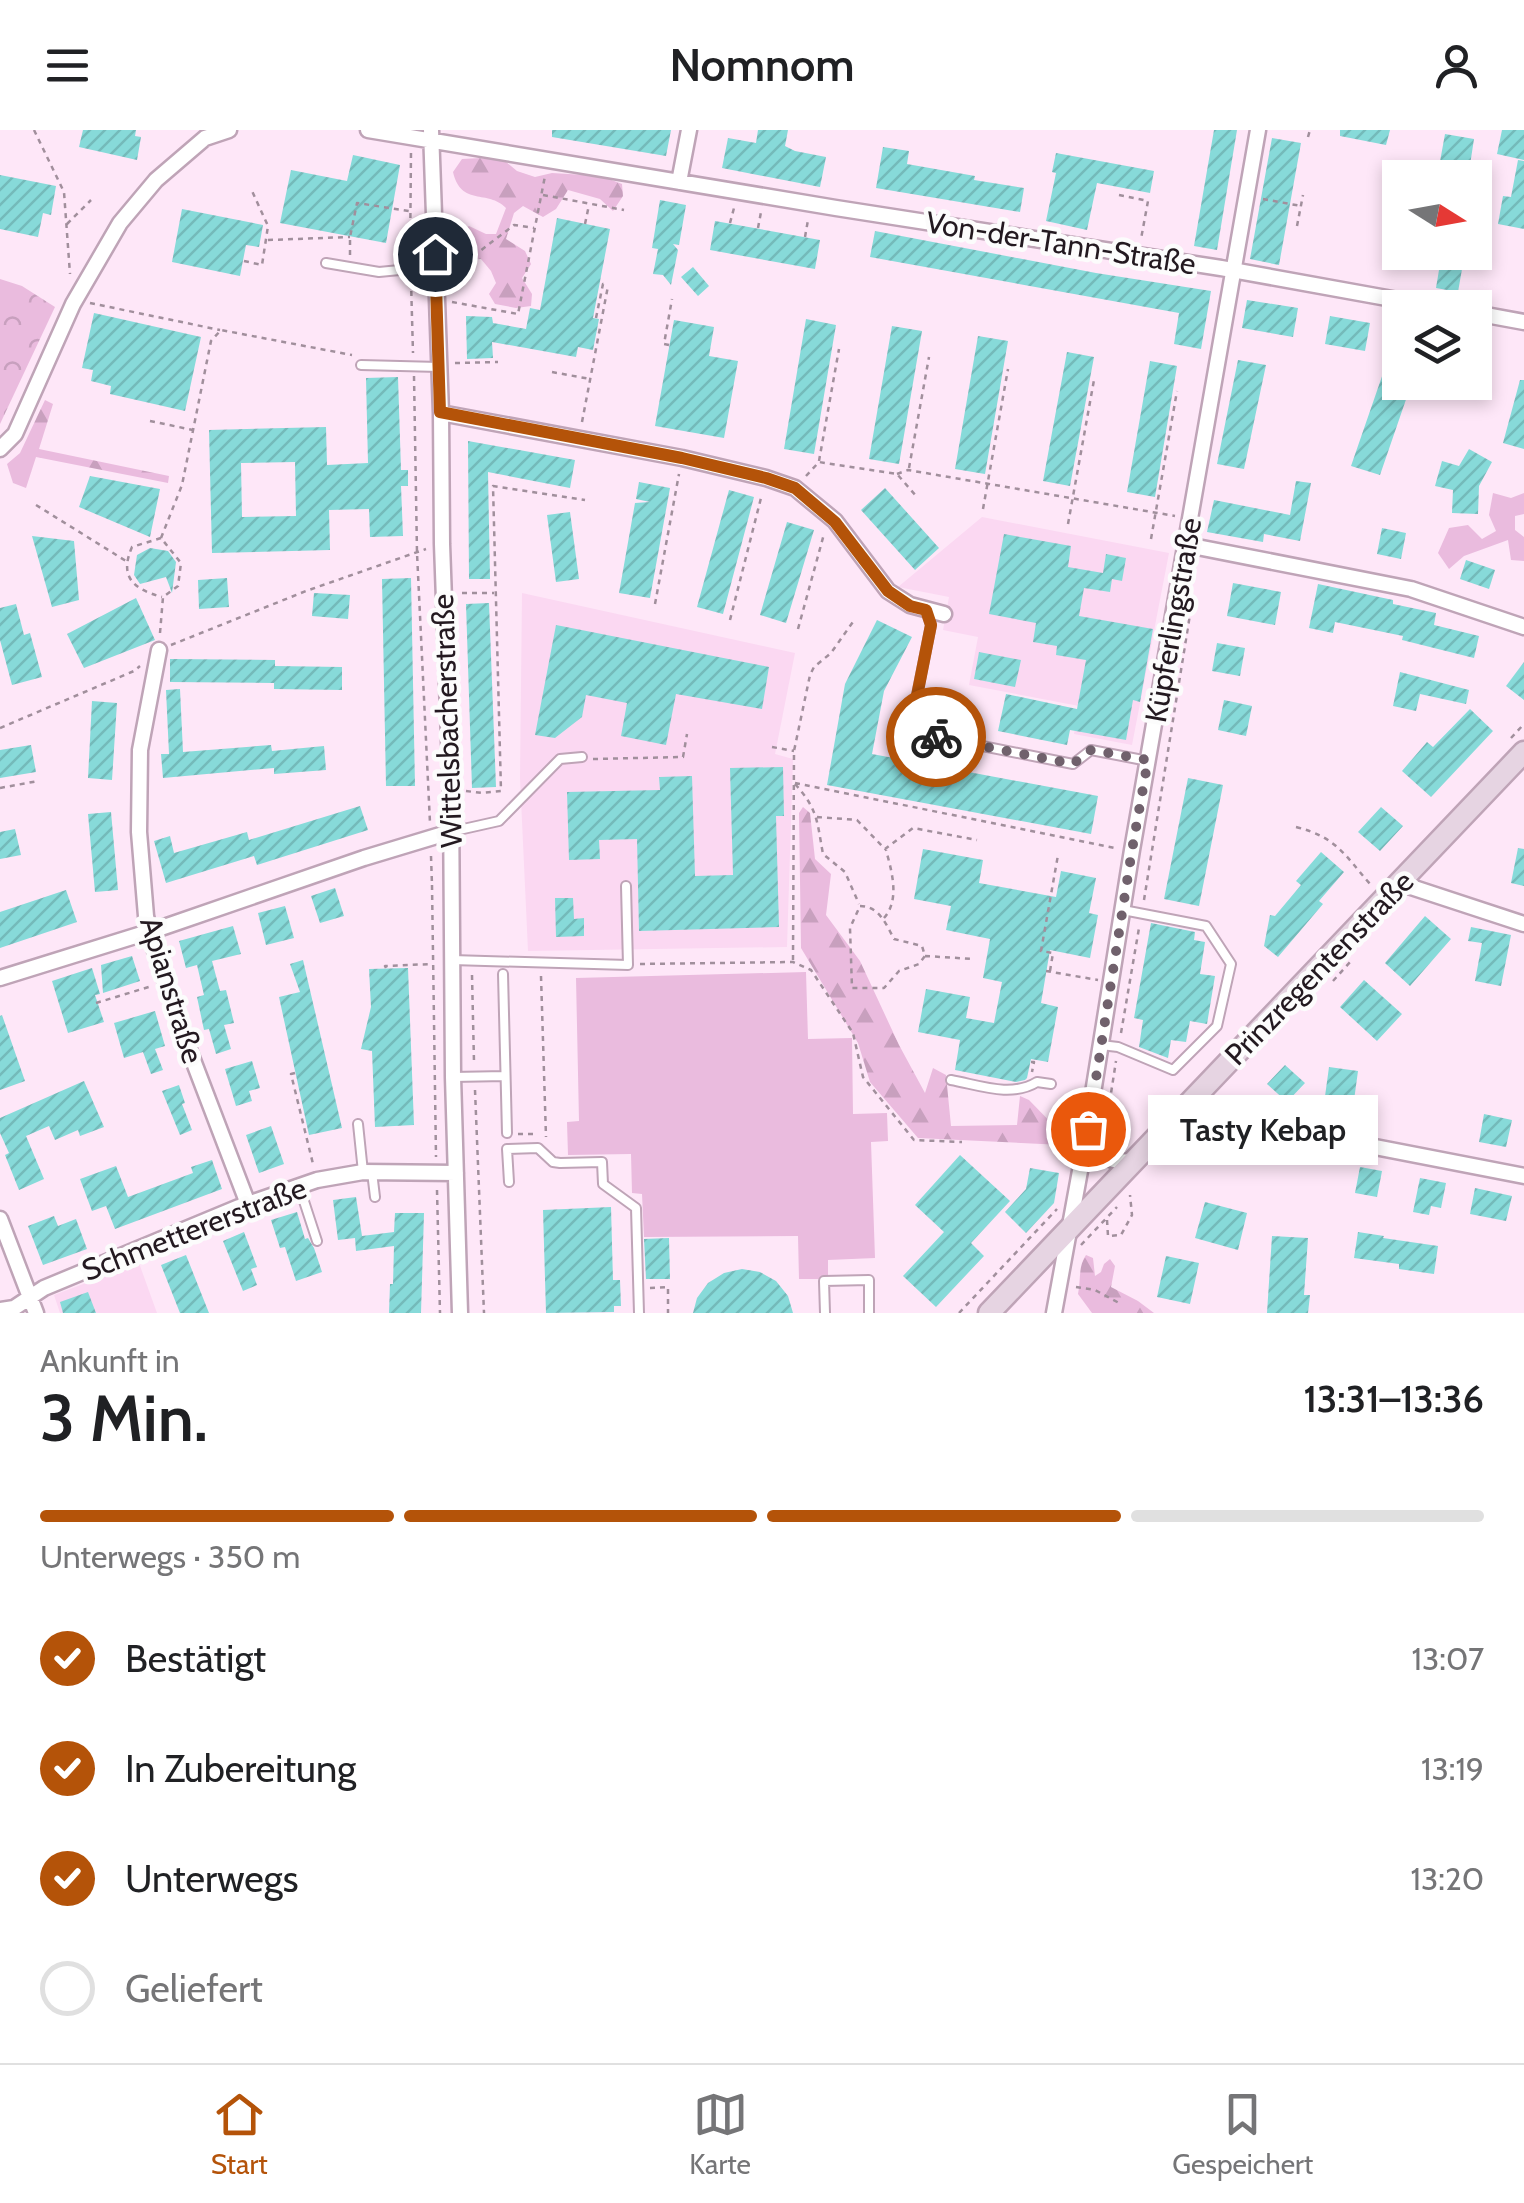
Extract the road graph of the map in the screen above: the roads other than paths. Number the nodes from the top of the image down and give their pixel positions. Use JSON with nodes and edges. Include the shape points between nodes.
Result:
{"nodes":[{"id":1,"x":230,"y":130,"type":"edge"},
{"id":2,"x":368,"y":130,"type":"edge"},
{"id":3,"x":689,"y":130,"type":"edge"},
{"id":4,"x":1258,"y":130,"type":"edge"},
{"id":5,"x":204,"y":134,"type":"edge"},
{"id":6,"x":431,"y":135,"type":"edge"},
{"id":7,"x":679,"y":182,"type":"junction"},
{"id":8,"x":326,"y":263,"type":"dead end"},
{"id":9,"x":1233,"y":270,"type":"junction"},
{"id":10,"x":436,"y":271,"type":"junction"},
{"id":11,"x":1382,"y":297,"type":"edge"},
{"id":12,"x":1492,"y":316,"type":"edge"},
{"id":13,"x":1524,"y":322,"type":"edge"},
{"id":14,"x":361,"y":360,"type":"road end"},
{"id":15,"x":439,"y":364,"type":"junction"},
{"id":16,"x":440,"y":412,"type":"junction"},
{"id":17,"x":0,"y":450,"type":"edge"},
{"id":18,"x":1187,"y":545,"type":"junction"},
{"id":19,"x":926,"y":610,"type":"junction"},
{"id":20,"x":944,"y":614,"type":"dead end"},
{"id":21,"x":1524,"y":627,"type":"edge"},
{"id":22,"x":159,"y":650,"type":"road end"},
{"id":23,"x":1524,"y":752,"type":"edge"},
{"id":24,"x":582,"y":757,"type":"road end"},
{"id":25,"x":1148,"y":760,"type":"junction"},
{"id":26,"x":450,"y":832,"type":"junction"},
{"id":27,"x":1399,"y":883,"type":"junction"},
{"id":28,"x":626,"y":886,"type":"dead end"},
{"id":29,"x":1123,"y":910,"type":"junction"},
{"id":30,"x":1524,"y":924,"type":"edge"},
{"id":31,"x":148,"y":931,"type":"junction"},
{"id":32,"x":452,"y":960,"type":"junction"},
{"id":33,"x":503,"y":974,"type":"dead end"},
{"id":34,"x":0,"y":978,"type":"edge"},
{"id":35,"x":1101,"y":1045,"type":"junction"},
{"id":36,"x":506,"y":1076,"type":"junction"},
{"id":37,"x":453,"y":1077,"type":"junction"},
{"id":38,"x":951,"y":1080,"type":"dead end"},
{"id":39,"x":1050,"y":1084,"type":"dead end"},
{"id":40,"x":1184,"y":1110,"type":"junction"},
{"id":41,"x":358,"y":1124,"type":"dead end"},
{"id":42,"x":1088,"y":1129,"type":"junction"},
{"id":43,"x":506,"y":1133,"type":"road end"},
{"id":44,"x":1135,"y":1161,"type":"junction"},
{"id":45,"x":367,"y":1172,"type":"junction"},
{"id":46,"x":456,"y":1173,"type":"junction"},
{"id":47,"x":1524,"y":1176,"type":"edge"},
{"id":48,"x":508,"y":1182,"type":"dead end"},
{"id":49,"x":299,"y":1186,"type":"junction"},
{"id":50,"x":374,"y":1197,"type":"dead end"},
{"id":51,"x":248,"y":1204,"type":"junction"},
{"id":52,"x":0,"y":1219,"type":"edge"},
{"id":53,"x":1071,"y":1228,"type":"junction"},
{"id":54,"x":317,"y":1241,"type":"dead end"},
{"id":55,"x":30,"y":1297,"type":"junction"},
{"id":56,"x":0,"y":1310,"type":"edge"},
{"id":57,"x":36,"y":1313,"type":"edge"},
{"id":58,"x":460,"y":1313,"type":"edge"},
{"id":59,"x":638,"y":1313,"type":"edge"},
{"id":60,"x":824,"y":1313,"type":"edge"},
{"id":61,"x":869,"y":1313,"type":"edge"},
{"id":62,"x":990,"y":1313,"type":"edge"},
{"id":63,"x":1054,"y":1313,"type":"edge"}],
"edges":[{"from":1,"to":5,"type":"street"},
{"from":2,"to":6,"type":"street","name":"Von-der-Tann-Straße"},
{"from":3,"to":7,"type":"street"},
{"from":4,"to":9,"type":"street","name":"Küpferlingstraße"},
{"from":5,"to":17,"type":"street","via":[[120,223],[72,304],[15,434]]},
{"from":6,"to":7,"type":"street","name":"Von-der-Tann-Straße"},
{"from":6,"to":10,"type":"street","name":"Wittelsbacherstraße"},
{"from":7,"to":9,"type":"street","name":"Von-der-Tann-Straße"},
{"from":8,"to":10,"type":"lane","via":[[380,272]]},
{"from":9,"to":11,"type":"street","name":"Von-der-Tann-Straße"},
{"from":9,"to":18,"type":"street","name":"Küpferlingstraße"},
{"from":10,"to":15,"type":"street","name":"Wittelsbacherstraße"},
{"from":12,"to":13,"type":"street"},
{"from":14,"to":15,"type":"lane"},
{"from":15,"to":16,"type":"street","name":"Wittelsbacherstraße"},
{"from":16,"to":19,"type":"street","via":[[682,458],[795,488],[835,522],[888,591]]},
{"from":16,"to":26,"type":"street","name":"Wittelsbacherstraße"},
{"from":18,"to":21,"type":"street","via":[[1411,589]]},
{"from":18,"to":25,"type":"street","name":"Küpferlingstraße"},
{"from":19,"to":20,"type":"street"},
{"from":19,"to":25,"type":"lane","via":[[931,625],[913,716],[922,734],[1073,764],[1091,750]]},
{"from":22,"to":31,"type":"street","name":"Apianstraße","via":[[140,750]]},
{"from":23,"to":27,"type":"main road","name":"Prinzregentenstraße"},
{"from":24,"to":26,"type":"lane","via":[[560,759],[499,821]]},
{"from":25,"to":29,"type":"street","name":"Küpferlingstraße"},
{"from":26,"to":31,"type":"street"},
{"from":26,"to":32,"type":"street","name":"Wittelsbacherstraße"},
{"from":27,"to":30,"type":"street"},
{"from":27,"to":40,"type":"main road","name":"Prinzregentenstraße"},
{"from":28,"to":32,"type":"lane","via":[[628,965]]},
{"from":29,"to":35,"type":"street","name":"Küpferlingstraße"},
{"from":29,"to":35,"type":"lane","via":[[1206,926],[1231,964],[1217,1026],[1173,1070]]},
{"from":31,"to":34,"type":"street"},
{"from":31,"to":51,"type":"street","name":"Apianstraße"},
{"from":32,"to":37,"type":"street","name":"Wittelsbacherstraße"},
{"from":33,"to":36,"type":"lane"},
{"from":35,"to":42,"type":"street","name":"Küpferlingstraße"},
{"from":36,"to":37,"type":"lane"},
{"from":36,"to":43,"type":"lane"},
{"from":37,"to":46,"type":"street","name":"Wittelsbacherstraße"},
{"from":38,"to":39,"type":"lane","via":[[1006,1091]]},
{"from":40,"to":44,"type":"main road","name":"Prinzregentenstraße"},
{"from":40,"to":47,"type":"street"},
{"from":41,"to":45,"type":"lane"},
{"from":42,"to":44,"type":"street","via":[[1104,1156]]},
{"from":42,"to":53,"type":"street","name":"Küpferlingstraße"},
{"from":44,"to":53,"type":"main road","name":"Prinzregentenstraße"},
{"from":45,"to":46,"type":"street","name":"Schmettererstraße"},
{"from":45,"to":49,"type":"street","name":"Schmettererstraße","via":[[336,1168]]},
{"from":45,"to":50,"type":"lane"},
{"from":46,"to":58,"type":"street","name":"Wittelsbacherstraße"},
{"from":48,"to":59,"type":"lane","via":[[507,1150],[538,1148],[553,1162],[602,1162],[603,1184],[636,1208]]},
{"from":49,"to":51,"type":"street","name":"Schmettererstraße"},
{"from":49,"to":54,"type":"lane"},
{"from":51,"to":55,"type":"street","name":"Schmettererstraße"},
{"from":52,"to":55,"type":"street"},
{"from":53,"to":62,"type":"main road","name":"Prinzregentenstraße"},
{"from":53,"to":63,"type":"street","name":"Küpferlingstraße"},
{"from":55,"to":56,"type":"street","name":"Schmettererstraße"},
{"from":55,"to":57,"type":"street"},
{"from":60,"to":61,"type":"lane","via":[[824,1281],[869,1280]]}]}
